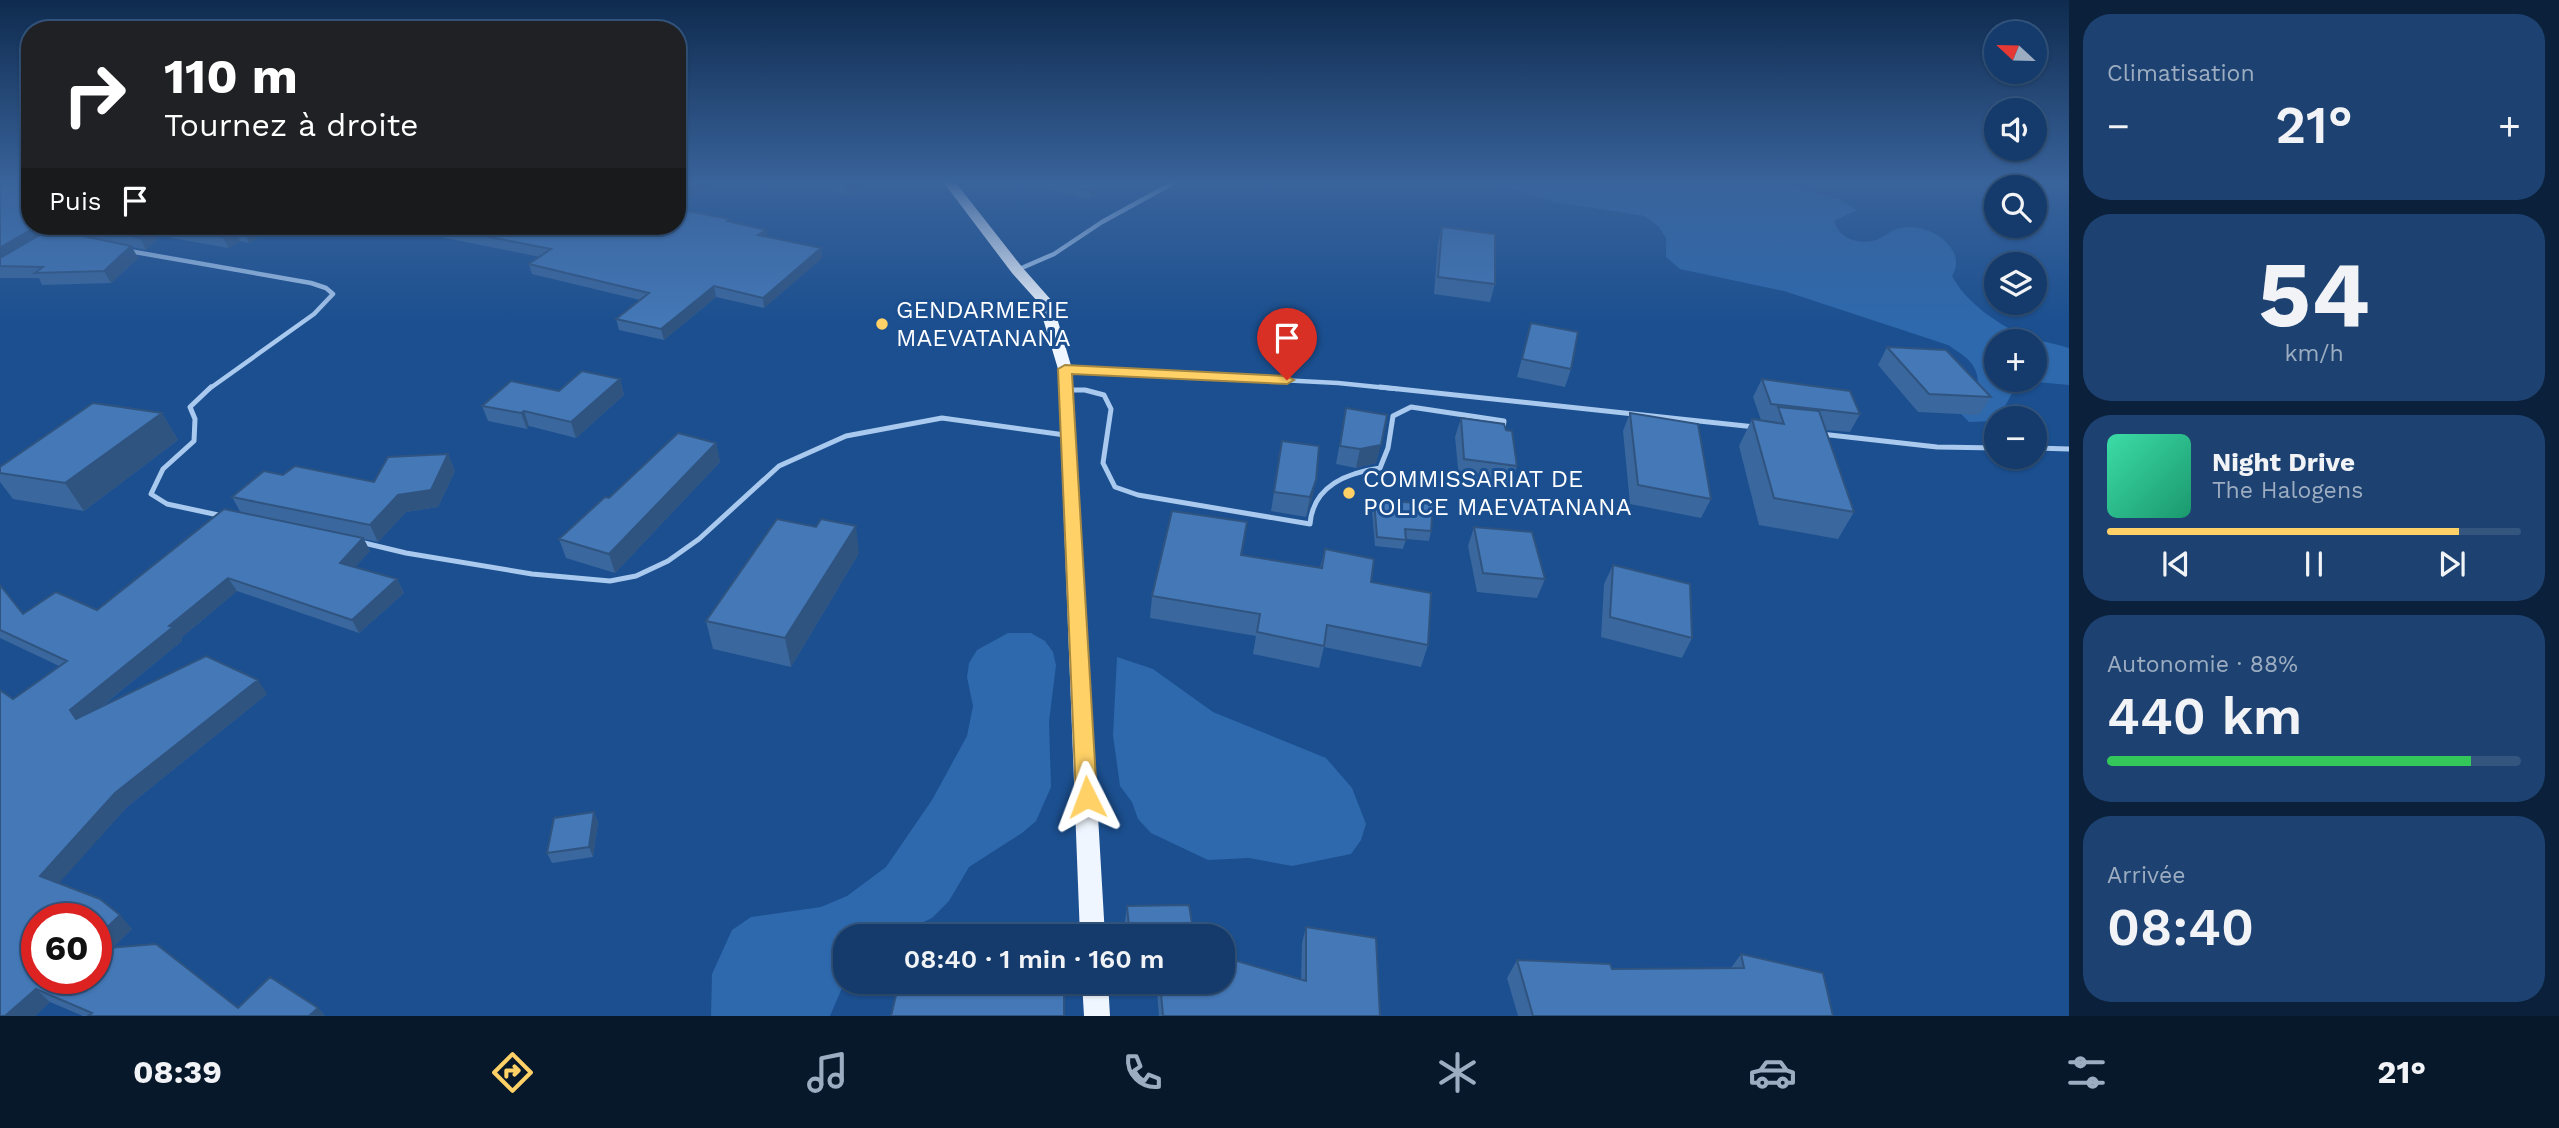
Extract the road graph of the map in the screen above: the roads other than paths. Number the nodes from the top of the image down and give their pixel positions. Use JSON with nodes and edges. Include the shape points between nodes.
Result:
{"nodes":[{"id":1,"x":987,"y":230,"type":"edge"},
{"id":2,"x":1089,"y":230,"type":"edge"},
{"id":3,"x":57,"y":236,"type":"joint"},
{"id":4,"x":69,"y":238,"type":"edge"},
{"id":5,"x":47,"y":242,"type":"edge"},
{"id":6,"x":122,"y":249,"type":"edge"},
{"id":7,"x":1017,"y":270,"type":"junction"},
{"id":8,"x":1065,"y":369,"type":"junction"},
{"id":9,"x":1065,"y":390,"type":"junction"},
{"id":10,"x":1768,"y":428,"type":"edge"},
{"id":11,"x":1503,"y":433,"type":"edge"},
{"id":12,"x":1820,"y":434,"type":"edge"},
{"id":13,"x":1069,"y":436,"type":"junction"},
{"id":14,"x":1984,"y":448,"type":"edge"},
{"id":15,"x":2047,"y":448,"type":"edge"},
{"id":16,"x":2069,"y":449,"type":"edge"},
{"id":17,"x":231,"y":517,"type":"edge"},
{"id":18,"x":358,"y":541,"type":"edge"},
{"id":19,"x":1092,"y":924,"type":"edge"},
{"id":20,"x":1096,"y":994,"type":"edge"},
{"id":21,"x":1097,"y":1016,"type":"edge"}],
"edges":[{"from":1,"to":7,"type":"main road"},
{"from":2,"to":7,"type":"lane","via":[[1054,254]]},
{"from":3,"to":4,"type":"lane"},
{"from":3,"to":5,"type":"street"},
{"from":6,"to":17,"type":"lane","via":[[311,283],[333,293],[314,314],[217,382],[190,407],[195,419],[194,441],[163,469],[151,494],[167,504]]},
{"from":7,"to":8,"type":"main road","via":[[1045,301]]},
{"from":8,"to":9,"type":"main road"},
{"from":8,"to":10,"type":"lane","via":[[1338,383]]},
{"from":9,"to":11,"type":"lane","via":[[1104,395],[1111,409],[1103,463],[1115,487],[1138,495],[1310,524],[1309,511],[1321,492],[1354,471],[1380,468],[1393,416],[1410,407],[1504,421]]},
{"from":9,"to":13,"type":"main road"},
{"from":12,"to":14,"type":"lane"},
{"from":13,"to":18,"type":"lane","via":[[942,418],[846,436],[779,466],[668,561],[636,576],[610,581],[532,574]]},
{"from":13,"to":19,"type":"main road"},
{"from":15,"to":16,"type":"lane"},
{"from":20,"to":21,"type":"main road"}]}
